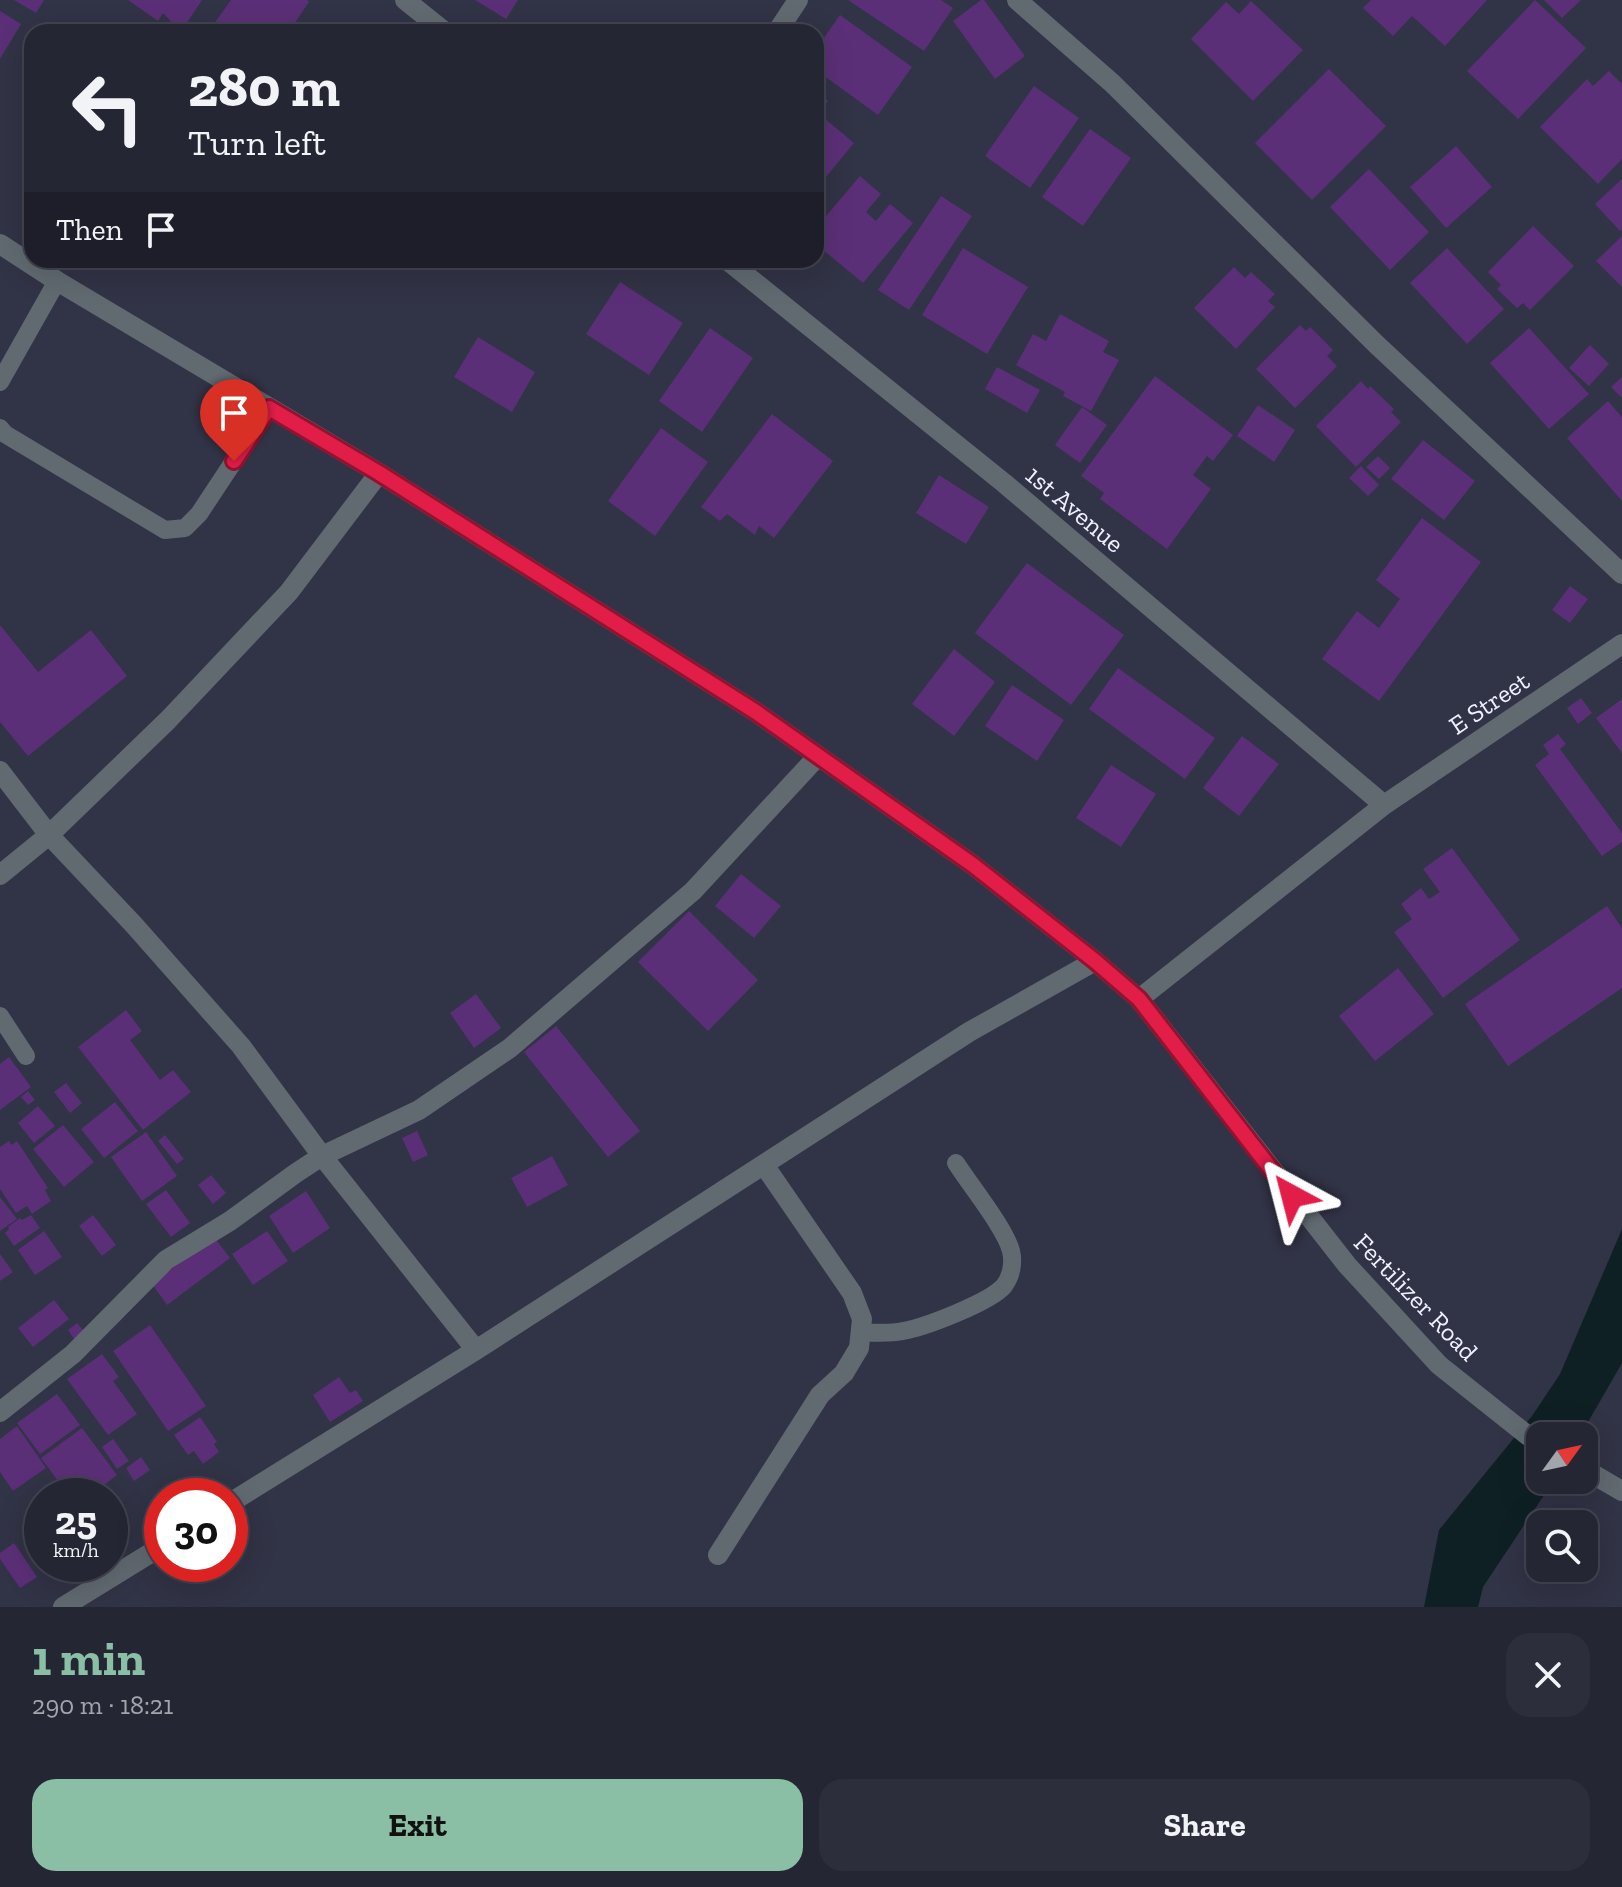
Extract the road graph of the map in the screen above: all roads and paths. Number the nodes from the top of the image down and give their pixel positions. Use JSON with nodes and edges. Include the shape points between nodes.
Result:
{"nodes":[{"id":1,"x":405,"y":0,"type":"edge"},
{"id":2,"x":798,"y":0,"type":"edge"},
{"id":3,"x":1017,"y":0,"type":"edge"},
{"id":4,"x":435,"y":24,"type":"edge"},
{"id":5,"x":782,"y":24,"type":"edge"},
{"id":6,"x":0,"y":244,"type":"edge"},
{"id":7,"x":24,"y":260,"type":"edge"},
{"id":8,"x":37,"y":268,"type":"edge"},
{"id":9,"x":737,"y":268,"type":"edge"},
{"id":10,"x":57,"y":281,"type":"junction"},
{"id":11,"x":0,"y":382,"type":"edge"},
{"id":12,"x":269,"y":408,"type":"junction"},
{"id":13,"x":0,"y":428,"type":"edge"},
{"id":14,"x":379,"y":473,"type":"junction"},
{"id":15,"x":1622,"y":574,"type":"edge"},
{"id":16,"x":1622,"y":644,"type":"edge"},
{"id":17,"x":818,"y":756,"type":"junction"},
{"id":18,"x":0,"y":771,"type":"edge"},
{"id":19,"x":1384,"y":805,"type":"junction"},
{"id":20,"x":49,"y":835,"type":"junction"},
{"id":21,"x":0,"y":875,"type":"edge"},
{"id":22,"x":1095,"y":961,"type":"junction"},
{"id":23,"x":1139,"y":999,"type":"junction"},
{"id":24,"x":0,"y":1016,"type":"edge"},
{"id":25,"x":26,"y":1056,"type":"dead end"},
{"id":26,"x":322,"y":1156,"type":"junction"},
{"id":27,"x":956,"y":1163,"type":"dead end"},
{"id":28,"x":764,"y":1165,"type":"junction"},
{"id":29,"x":860,"y":1333,"type":"junction"},
{"id":30,"x":476,"y":1350,"type":"junction"},
{"id":31,"x":0,"y":1412,"type":"edge"},
{"id":32,"x":1526,"y":1433,"type":"edge"},
{"id":33,"x":1598,"y":1477,"type":"edge"},
{"id":34,"x":1622,"y":1491,"type":"edge"},
{"id":35,"x":248,"y":1492,"type":"edge"},
{"id":36,"x":718,"y":1555,"type":"dead end"},
{"id":37,"x":144,"y":1558,"type":"edge"},
{"id":38,"x":73,"y":1605,"type":"edge"}],
"edges":[{"from":1,"to":4,"type":"street"},
{"from":2,"to":5,"type":"street"},
{"from":3,"to":15,"type":"street","via":[[1112,83],[1377,345]]},
{"from":6,"to":7,"type":"street","name":"Fertilizer Road"},
{"from":8,"to":10,"type":"street","name":"Fertilizer Road"},
{"from":9,"to":19,"type":"street","name":"1st Avenue","via":[[1004,483]]},
{"from":10,"to":11,"type":"lane"},
{"from":10,"to":12,"type":"street","name":"Fertilizer Road"},
{"from":12,"to":13,"type":"lane","via":[[199,514],[185,528],[165,530]]},
{"from":12,"to":14,"type":"street","name":"Fertilizer Road"},
{"from":14,"to":17,"type":"street","name":"Fertilizer Road"},
{"from":14,"to":20,"type":"street","via":[[289,592]]},
{"from":16,"to":19,"type":"street","name":"E Street"},
{"from":17,"to":22,"type":"street","name":"Fertilizer Road","via":[[973,865]]},
{"from":17,"to":26,"type":"street","via":[[693,891],[510,1048],[419,1110]]},
{"from":18,"to":20,"type":"street"},
{"from":19,"to":23,"type":"street","name":"E Street"},
{"from":20,"to":21,"type":"street"},
{"from":20,"to":26,"type":"street","via":[[241,1046]]},
{"from":22,"to":23,"type":"street","name":"Fertilizer Road"},
{"from":22,"to":28,"type":"street","via":[[969,1032]]},
{"from":23,"to":32,"type":"street","name":"Fertilizer Road","via":[[1347,1265],[1439,1365]]},
{"from":24,"to":25,"type":"lane"},
{"from":26,"to":30,"type":"street"},
{"from":26,"to":31,"type":"street","via":[[166,1260],[73,1354]]},
{"from":27,"to":29,"type":"lane","via":[[1011,1252],[1011,1274],[1003,1288],[984,1301],[928,1324],[902,1332]]},
{"from":28,"to":29,"type":"street","via":[[852,1293],[862,1319]]},
{"from":28,"to":30,"type":"street"},
{"from":29,"to":36,"type":"street","via":[[859,1348],[844,1373],[820,1395]]},
{"from":30,"to":35,"type":"street"},
{"from":33,"to":34,"type":"street"},
{"from":37,"to":38,"type":"street"}]}
